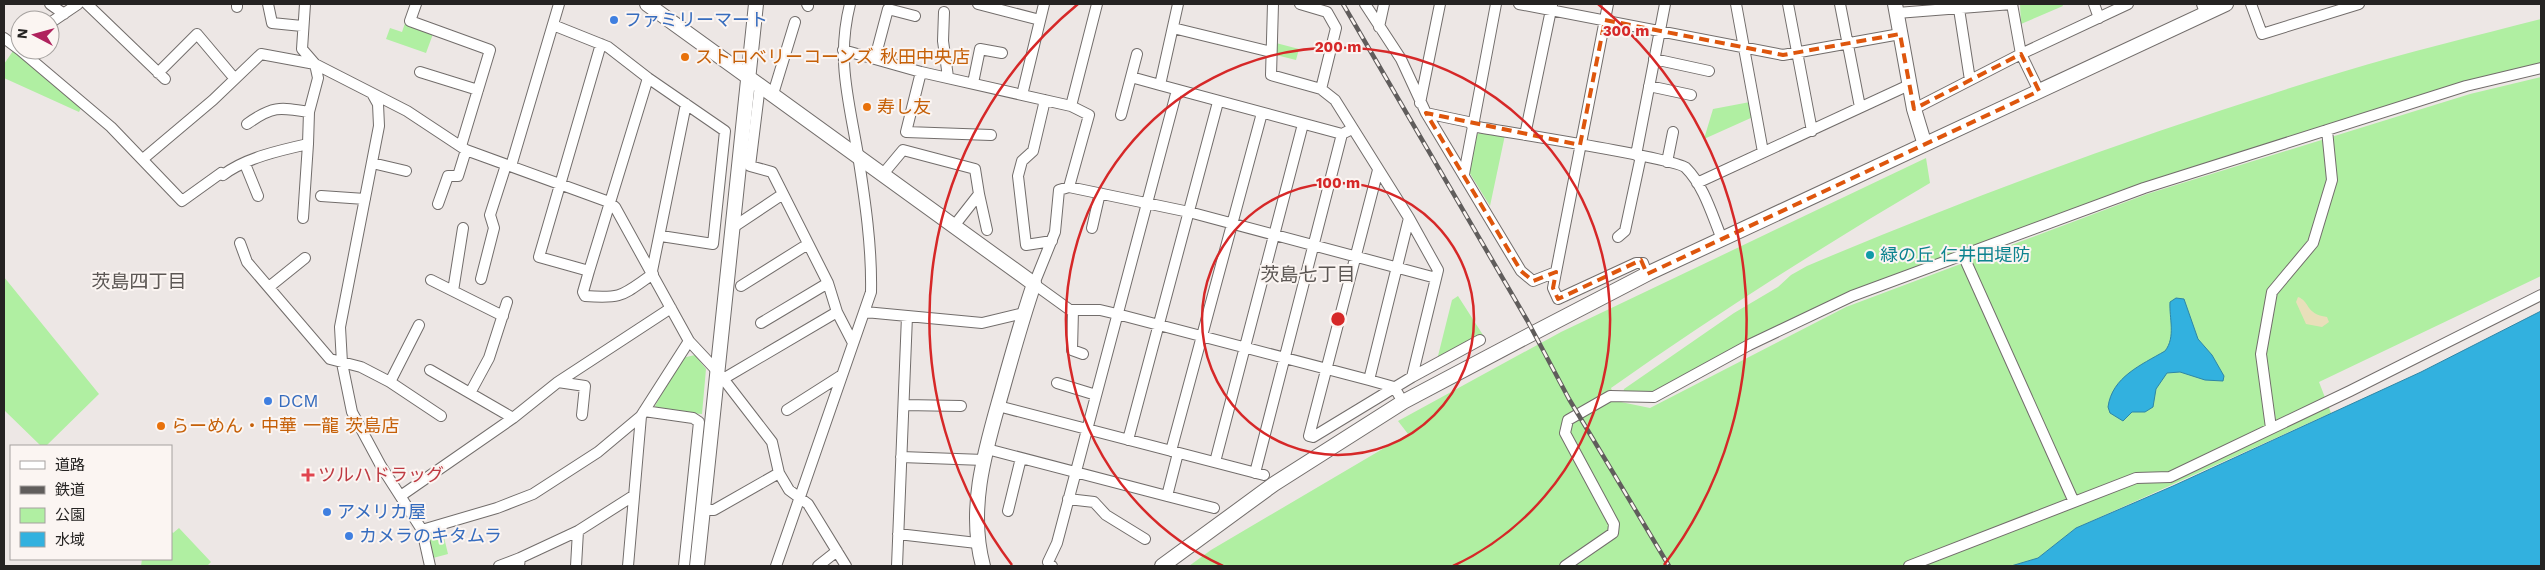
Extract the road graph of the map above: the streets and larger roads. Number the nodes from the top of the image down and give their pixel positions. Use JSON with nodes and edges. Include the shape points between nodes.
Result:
{"nodes":[{"id":1,"x":50,"y":4,"type":"edge"},
{"id":2,"x":78,"y":4,"type":"edge"},
{"id":3,"x":87,"y":4,"type":"edge"},
{"id":4,"x":268,"y":4,"type":"edge"},
{"id":5,"x":305,"y":4,"type":"edge"},
{"id":6,"x":416,"y":4,"type":"edge"},
{"id":7,"x":559,"y":4,"type":"edge"},
{"id":8,"x":647,"y":4,"type":"edge"},
{"id":9,"x":756,"y":4,"type":"edge"},
{"id":10,"x":850,"y":4,"type":"edge"},
{"id":11,"x":978,"y":4,"type":"edge"},
{"id":12,"x":1044,"y":4,"type":"edge"},
{"id":13,"x":1097,"y":4,"type":"edge"},
{"id":14,"x":1178,"y":4,"type":"edge"},
{"id":15,"x":1273,"y":4,"type":"edge"},
{"id":16,"x":1300,"y":4,"type":"edge"},
{"id":17,"x":1365,"y":4,"type":"edge"},
{"id":18,"x":1384,"y":4,"type":"edge"},
{"id":19,"x":1440,"y":4,"type":"edge"},
{"id":20,"x":1496,"y":4,"type":"edge"},
{"id":21,"x":1519,"y":4,"type":"edge"},
{"id":22,"x":1608,"y":4,"type":"edge"},
{"id":23,"x":1665,"y":4,"type":"edge"},
{"id":24,"x":1736,"y":4,"type":"edge"},
{"id":25,"x":1788,"y":4,"type":"edge"},
{"id":26,"x":1840,"y":4,"type":"edge"},
{"id":27,"x":2012,"y":4,"type":"edge"},
{"id":28,"x":2094,"y":4,"type":"edge"},
{"id":29,"x":2128,"y":4,"type":"edge"},
{"id":30,"x":2226,"y":4,"type":"edge"},
{"id":31,"x":2252,"y":4,"type":"edge"},
{"id":32,"x":2359,"y":4,"type":"edge"},
{"id":33,"x":990,"y":5,"type":"edge"},
{"id":34,"x":1552,"y":7,"type":"edge"},
{"id":35,"x":1896,"y":8,"type":"edge"},
{"id":36,"x":1959,"y":9,"type":"junction"},
{"id":37,"x":2204,"y":9,"type":"edge"},
{"id":38,"x":944,"y":12,"type":"dead end"},
{"id":39,"x":64,"y":14,"type":"junction"},
{"id":40,"x":915,"y":16,"type":"dead end"},
{"id":41,"x":60,"y":17,"type":"edge"},
{"id":42,"x":2098,"y":18,"type":"junction"},
{"id":43,"x":1040,"y":20,"type":"junction"},
{"id":44,"x":1605,"y":20,"type":"junction"},
{"id":45,"x":795,"y":22,"type":"dead end"},
{"id":46,"x":553,"y":25,"type":"junction"},
{"id":47,"x":302,"y":26,"type":"junction"},
{"id":48,"x":1379,"y":27,"type":"junction"},
{"id":49,"x":1174,"y":28,"type":"junction"},
{"id":50,"x":1659,"y":31,"type":"junction"},
{"id":51,"x":1900,"y":34,"type":"junction"},
{"id":52,"x":601,"y":44,"type":"junction"},
{"id":53,"x":1848,"y":44,"type":"junction"},
{"id":54,"x":1743,"y":45,"type":"junction"},
{"id":55,"x":843,"y":50,"type":"junction"},
{"id":56,"x":1270,"y":52,"type":"junction"},
{"id":57,"x":1002,"y":53,"type":"dead end"},
{"id":58,"x":1797,"y":53,"type":"junction"},
{"id":59,"x":1137,"y":54,"type":"dead end"},
{"id":60,"x":2021,"y":54,"type":"junction"},
{"id":61,"x":875,"y":58,"type":"junction"},
{"id":62,"x":1654,"y":59,"type":"junction"},
{"id":63,"x":33,"y":60,"type":"edge"},
{"id":64,"x":315,"y":64,"type":"junction"},
{"id":65,"x":2541,"y":68,"type":"edge"},
{"id":66,"x":1709,"y":70,"type":"dead end"},
{"id":67,"x":420,"y":72,"type":"dead end"},
{"id":68,"x":921,"y":72,"type":"junction"},
{"id":69,"x":748,"y":76,"type":"junction"},
{"id":70,"x":948,"y":77,"type":"junction"},
{"id":71,"x":1131,"y":77,"type":"junction"},
{"id":72,"x":648,"y":78,"type":"junction"},
{"id":73,"x":235,"y":79,"type":"junction"},
{"id":74,"x":1970,"y":80,"type":"junction"},
{"id":75,"x":973,"y":83,"type":"junction"},
{"id":76,"x":1160,"y":85,"type":"junction"},
{"id":77,"x":1909,"y":85,"type":"junction"},
{"id":78,"x":760,"y":86,"type":"junction"},
{"id":79,"x":1649,"y":86,"type":"junction"},
{"id":80,"x":478,"y":90,"type":"junction"},
{"id":81,"x":1177,"y":90,"type":"junction"},
{"id":82,"x":1320,"y":90,"type":"junction"},
{"id":83,"x":2039,"y":92,"type":"junction"},
{"id":84,"x":773,"y":94,"type":"junction"},
{"id":85,"x":374,"y":95,"type":"junction"},
{"id":86,"x":1022,"y":95,"type":"junction"},
{"id":87,"x":1691,"y":95,"type":"dead end"},
{"id":88,"x":1045,"y":100,"type":"junction"},
{"id":89,"x":1218,"y":102,"type":"junction"},
{"id":90,"x":1420,"y":103,"type":"junction"},
{"id":91,"x":686,"y":104,"type":"junction"},
{"id":92,"x":1071,"y":106,"type":"junction"},
{"id":93,"x":1860,"y":107,"type":"junction"},
{"id":94,"x":1914,"y":109,"type":"junction"},
{"id":95,"x":309,"y":112,"type":"junction"},
{"id":96,"x":1262,"y":113,"type":"junction"},
{"id":97,"x":1426,"y":113,"type":"junction"},
{"id":98,"x":1121,"y":115,"type":"dead end"},
{"id":99,"x":246,"y":124,"type":"dead end"},
{"id":100,"x":1303,"y":124,"type":"junction"},
{"id":101,"x":1473,"y":124,"type":"junction"},
{"id":102,"x":1352,"y":129,"type":"junction"},
{"id":103,"x":2327,"y":130,"type":"junction"},
{"id":104,"x":1812,"y":131,"type":"junction"},
{"id":105,"x":1673,"y":132,"type":"dead end"},
{"id":106,"x":1342,"y":134,"type":"junction"},
{"id":107,"x":991,"y":135,"type":"dead end"},
{"id":108,"x":1526,"y":135,"type":"junction"},
{"id":109,"x":1924,"y":142,"type":"junction"},
{"id":110,"x":308,"y":144,"type":"junction"},
{"id":111,"x":1580,"y":145,"type":"junction"},
{"id":112,"x":464,"y":148,"type":"junction"},
{"id":113,"x":1763,"y":152,"type":"junction"},
{"id":114,"x":1638,"y":155,"type":"junction"},
{"id":115,"x":858,"y":157,"type":"junction"},
{"id":116,"x":143,"y":158,"type":"junction"},
{"id":117,"x":372,"y":162,"type":"junction"},
{"id":118,"x":1668,"y":162,"type":"junction"},
{"id":119,"x":245,"y":164,"type":"junction"},
{"id":120,"x":508,"y":166,"type":"junction"},
{"id":121,"x":1378,"y":170,"type":"junction"},
{"id":122,"x":406,"y":171,"type":"dead end"},
{"id":123,"x":883,"y":174,"type":"junction"},
{"id":124,"x":1464,"y":174,"type":"junction"},
{"id":125,"x":1697,"y":182,"type":"junction"},
{"id":126,"x":559,"y":184,"type":"junction"},
{"id":127,"x":1069,"y":187,"type":"junction"},
{"id":128,"x":1100,"y":192,"type":"junction"},
{"id":129,"x":783,"y":194,"type":"junction"},
{"id":130,"x":979,"y":194,"type":"junction"},
{"id":131,"x":258,"y":196,"type":"dead end"},
{"id":132,"x":321,"y":196,"type":"dead end"},
{"id":133,"x":365,"y":199,"type":"junction"},
{"id":134,"x":609,"y":202,"type":"junction"},
{"id":135,"x":1147,"y":202,"type":"junction"},
{"id":136,"x":438,"y":204,"type":"dead end"},
{"id":137,"x":1189,"y":212,"type":"junction"},
{"id":138,"x":303,"y":218,"type":"dead end"},
{"id":139,"x":1409,"y":218,"type":"junction"},
{"id":140,"x":1232,"y":224,"type":"junction"},
{"id":141,"x":954,"y":226,"type":"junction"},
{"id":142,"x":463,"y":228,"type":"dead end"},
{"id":143,"x":732,"y":228,"type":"junction"},
{"id":144,"x":1092,"y":228,"type":"dead end"},
{"id":145,"x":987,"y":230,"type":"dead end"},
{"id":146,"x":1274,"y":235,"type":"junction"},
{"id":147,"x":661,"y":236,"type":"junction"},
{"id":148,"x":1618,"y":237,"type":"dead end"},
{"id":149,"x":1722,"y":239,"type":"junction"},
{"id":150,"x":1052,"y":241,"type":"junction"},
{"id":151,"x":240,"y":243,"type":"dead end"},
{"id":152,"x":808,"y":244,"type":"junction"},
{"id":153,"x":1314,"y":246,"type":"junction"},
{"id":154,"x":1963,"y":255,"type":"junction"},
{"id":155,"x":1355,"y":257,"type":"junction"},
{"id":156,"x":305,"y":258,"type":"dead end"},
{"id":157,"x":1395,"y":268,"type":"junction"},
{"id":158,"x":589,"y":271,"type":"junction"},
{"id":159,"x":653,"y":272,"type":"junction"},
{"id":160,"x":1556,"y":272,"type":"junction"},
{"id":161,"x":1647,"y":274,"type":"junction"},
{"id":162,"x":1436,"y":278,"type":"junction"},
{"id":163,"x":481,"y":279,"type":"dead end"},
{"id":164,"x":431,"y":280,"type":"dead end"},
{"id":165,"x":828,"y":283,"type":"junction"},
{"id":166,"x":1034,"y":284,"type":"junction"},
{"id":167,"x":741,"y":286,"type":"dead end"},
{"id":168,"x":269,"y":287,"type":"junction"},
{"id":169,"x":453,"y":290,"type":"junction"},
{"id":170,"x":2541,"y":295,"type":"edge"},
{"id":171,"x":507,"y":302,"type":"dead end"},
{"id":172,"x":671,"y":308,"type":"junction"},
{"id":173,"x":1073,"y":310,"type":"junction"},
{"id":174,"x":838,"y":312,"type":"junction"},
{"id":175,"x":865,"y":312,"type":"junction"},
{"id":176,"x":1024,"y":313,"type":"junction"},
{"id":177,"x":1117,"y":314,"type":"junction"},
{"id":178,"x":503,"y":316,"type":"junction"},
{"id":179,"x":906,"y":316,"type":"junction"},
{"id":180,"x":420,"y":324,"type":"dead end"},
{"id":181,"x":761,"y":324,"type":"dead end"},
{"id":182,"x":1158,"y":325,"type":"junction"},
{"id":183,"x":1201,"y":336,"type":"junction"},
{"id":184,"x":1480,"y":340,"type":"dead end"},
{"id":185,"x":689,"y":341,"type":"junction"},
{"id":186,"x":853,"y":343,"type":"junction"},
{"id":187,"x":1245,"y":348,"type":"junction"},
{"id":188,"x":1083,"y":354,"type":"dead end"},
{"id":189,"x":1285,"y":358,"type":"junction"},
{"id":190,"x":342,"y":363,"type":"junction"},
{"id":191,"x":1326,"y":369,"type":"junction"},
{"id":192,"x":430,"y":370,"type":"dead end"},
{"id":193,"x":721,"y":375,"type":"junction"},
{"id":194,"x":842,"y":375,"type":"junction"},
{"id":195,"x":1412,"y":377,"type":"junction"},
{"id":196,"x":1369,"y":380,"type":"junction"},
{"id":197,"x":390,"y":382,"type":"junction"},
{"id":198,"x":558,"y":382,"type":"junction"},
{"id":199,"x":1057,"y":383,"type":"dead end"},
{"id":200,"x":1394,"y":387,"type":"junction"},
{"id":201,"x":470,"y":393,"type":"junction"},
{"id":202,"x":1096,"y":395,"type":"junction"},
{"id":203,"x":1403,"y":402,"type":"junction"},
{"id":204,"x":904,"y":404,"type":"junction"},
{"id":205,"x":961,"y":406,"type":"dead end"},
{"id":206,"x":998,"y":406,"type":"junction"},
{"id":207,"x":787,"y":410,"type":"dead end"},
{"id":208,"x":642,"y":413,"type":"junction"},
{"id":209,"x":582,"y":415,"type":"dead end"},
{"id":210,"x":441,"y":416,"type":"dead end"},
{"id":211,"x":513,"y":418,"type":"junction"},
{"id":212,"x":2271,"y":428,"type":"junction"},
{"id":213,"x":1087,"y":430,"type":"junction"},
{"id":214,"x":1128,"y":440,"type":"junction"},
{"id":215,"x":1174,"y":452,"type":"junction"},
{"id":216,"x":986,"y":454,"type":"junction"},
{"id":217,"x":901,"y":456,"type":"junction"},
{"id":218,"x":1021,"y":458,"type":"junction"},
{"id":219,"x":1215,"y":462,"type":"junction"},
{"id":220,"x":1076,"y":472,"type":"junction"},
{"id":221,"x":779,"y":473,"type":"junction"},
{"id":222,"x":402,"y":495,"type":"junction"},
{"id":223,"x":633,"y":496,"type":"junction"},
{"id":224,"x":1167,"y":496,"type":"junction"},
{"id":225,"x":800,"y":499,"type":"junction"},
{"id":226,"x":1068,"y":499,"type":"junction"},
{"id":227,"x":2074,"y":502,"type":"junction"},
{"id":228,"x":1214,"y":508,"type":"dead end"},
{"id":229,"x":703,"y":510,"type":"junction"},
{"id":230,"x":1008,"y":512,"type":"dead end"},
{"id":231,"x":422,"y":530,"type":"junction"},
{"id":232,"x":578,"y":531,"type":"junction"},
{"id":233,"x":898,"y":534,"type":"junction"},
{"id":234,"x":1145,"y":538,"type":"dead end"},
{"id":235,"x":977,"y":542,"type":"junction"},
{"id":236,"x":837,"y":550,"type":"junction"},
{"id":237,"x":520,"y":562,"type":"edge"},
{"id":238,"x":430,"y":566,"type":"edge"},
{"id":239,"x":499,"y":566,"type":"edge"},
{"id":240,"x":576,"y":566,"type":"edge"},
{"id":241,"x":628,"y":566,"type":"edge"},
{"id":242,"x":684,"y":566,"type":"edge"},
{"id":243,"x":697,"y":566,"type":"edge"},
{"id":244,"x":776,"y":566,"type":"edge"},
{"id":245,"x":818,"y":566,"type":"edge"},
{"id":246,"x":846,"y":566,"type":"edge"},
{"id":247,"x":897,"y":566,"type":"edge"},
{"id":248,"x":983,"y":566,"type":"edge"},
{"id":249,"x":1052,"y":566,"type":"edge"},
{"id":250,"x":1162,"y":566,"type":"edge"},
{"id":251,"x":1565,"y":566,"type":"edge"},
{"id":252,"x":1909,"y":566,"type":"edge"}],
"edges":[{"from":1,"to":39,"type":"street"},
{"from":2,"to":39,"type":"street"},
{"from":3,"to":73,"type":"street","via":[[162,76],[197,34]]},
{"from":4,"to":47,"type":"street","via":[[272,23]]},
{"from":5,"to":47,"type":"street"},
{"from":6,"to":80,"type":"street","via":[[410,21],[490,50]]},
{"from":7,"to":46,"type":"street"},
{"from":8,"to":69,"type":"street"},
{"from":9,"to":69,"type":"street"},
{"from":10,"to":55,"type":"street","via":[[843,31]]},
{"from":11,"to":33,"type":"street"},
{"from":12,"to":43,"type":"street"},
{"from":13,"to":92,"type":"street"},
{"from":14,"to":49,"type":"street"},
{"from":15,"to":56,"type":"street"},
{"from":16,"to":82,"type":"street","via":[[1327,12],[1336,28]]},
{"from":17,"to":48,"type":"street"},
{"from":18,"to":48,"type":"street"},
{"from":19,"to":90,"type":"street"},
{"from":20,"to":101,"type":"street"},
{"from":21,"to":34,"type":"street"},
{"from":22,"to":44,"type":"street"},
{"from":23,"to":50,"type":"street"},
{"from":24,"to":54,"type":"street"},
{"from":25,"to":58,"type":"street"},
{"from":26,"to":53,"type":"street"},
{"from":27,"to":36,"type":"street"},
{"from":27,"to":60,"type":"street"},
{"from":28,"to":42,"type":"street"},
{"from":29,"to":42,"type":"street"},
{"from":30,"to":37,"type":"street"},
{"from":31,"to":32,"type":"street","via":[[2262,34]]},
{"from":33,"to":43,"type":"street"},
{"from":34,"to":44,"type":"street"},
{"from":34,"to":108,"type":"street"},
{"from":35,"to":36,"type":"street"},
{"from":35,"to":51,"type":"street"},
{"from":36,"to":74,"type":"street"},
{"from":37,"to":83,"type":"street"},
{"from":38,"to":70,"type":"street","via":[[943,42]]},
{"from":39,"to":41,"type":"street"},
{"from":40,"to":61,"type":"street","via":[[888,9]]},
{"from":42,"to":60,"type":"street"},
{"from":43,"to":86,"type":"street"},
{"from":44,"to":50,"type":"street"},
{"from":44,"to":111,"type":"street"},
{"from":45,"to":84,"type":"street"},
{"from":46,"to":52,"type":"street"},
{"from":46,"to":120,"type":"street"},
{"from":47,"to":64,"type":"street","via":[[302,49]]},
{"from":48,"to":90,"type":"street","via":[[1401,59]]},
{"from":49,"to":56,"type":"street"},
{"from":49,"to":76,"type":"street"},
{"from":50,"to":54,"type":"street"},
{"from":50,"to":62,"type":"street"},
{"from":51,"to":53,"type":"street"},
{"from":51,"to":77,"type":"street"},
{"from":52,"to":72,"type":"street"},
{"from":52,"to":126,"type":"street"},
{"from":53,"to":58,"type":"street"},
{"from":53,"to":93,"type":"street"},
{"from":54,"to":58,"type":"street","via":[[1783,55]]},
{"from":54,"to":113,"type":"street"},
{"from":55,"to":61,"type":"street"},
{"from":55,"to":115,"type":"street","via":[[843,71]]},
{"from":56,"to":82,"type":"street","via":[[1271,76]]},
{"from":57,"to":75,"type":"street","via":[[980,49]]},
{"from":58,"to":104,"type":"street"},
{"from":59,"to":71,"type":"street"},
{"from":60,"to":74,"type":"street"},
{"from":60,"to":83,"type":"street"},
{"from":61,"to":68,"type":"street"},
{"from":62,"to":66,"type":"street"},
{"from":62,"to":79,"type":"street"},
{"from":63,"to":116,"type":"street"},
{"from":64,"to":73,"type":"street","via":[[261,54]]},
{"from":64,"to":85,"type":"street"},
{"from":64,"to":95,"type":"street","via":[[318,78]]},
{"from":65,"to":103,"type":"street","via":[[2466,86]]},
{"from":67,"to":80,"type":"street"},
{"from":68,"to":70,"type":"street"},
{"from":68,"to":107,"type":"street","via":[[906,132]]},
{"from":69,"to":78,"type":"street"},
{"from":69,"to":143,"type":"street"},
{"from":70,"to":75,"type":"street"},
{"from":71,"to":76,"type":"street"},
{"from":71,"to":98,"type":"street"},
{"from":72,"to":91,"type":"street"},
{"from":72,"to":134,"type":"street"},
{"from":73,"to":116,"type":"street"},
{"from":74,"to":94,"type":"street"},
{"from":75,"to":86,"type":"street"},
{"from":76,"to":81,"type":"street"},
{"from":77,"to":93,"type":"street"},
{"from":77,"to":94,"type":"street"},
{"from":78,"to":84,"type":"street"},
{"from":78,"to":129,"type":"street","via":[[750,166],[772,172]]},
{"from":79,"to":87,"type":"street"},
{"from":79,"to":114,"type":"street"},
{"from":80,"to":112,"type":"street"},
{"from":81,"to":89,"type":"street"},
{"from":81,"to":135,"type":"street"},
{"from":82,"to":102,"type":"street","via":[[1335,100]]},
{"from":83,"to":109,"type":"street"},
{"from":84,"to":115,"type":"street"},
{"from":85,"to":112,"type":"street"},
{"from":85,"to":117,"type":"street","via":[[380,115]]},
{"from":86,"to":88,"type":"street"},
{"from":88,"to":92,"type":"street"},
{"from":88,"to":150,"type":"street","via":[[1033,151],[1022,161],[1018,176],[1026,246]]},
{"from":89,"to":96,"type":"street"},
{"from":89,"to":137,"type":"street"},
{"from":90,"to":97,"type":"street"},
{"from":91,"to":147,"type":"street"},
{"from":91,"to":147,"type":"street","via":[[725,131],[713,244]]},
{"from":92,"to":127,"type":"street","via":[[1089,114]]},
{"from":93,"to":104,"type":"street"},
{"from":94,"to":109,"type":"street"},
{"from":95,"to":99,"type":"street","via":[[279,108],[260,114]]},
{"from":95,"to":110,"type":"street"},
{"from":96,"to":100,"type":"street"},
{"from":96,"to":140,"type":"street"},
{"from":97,"to":101,"type":"street"},
{"from":97,"to":124,"type":"street"},
{"from":100,"to":106,"type":"street"},
{"from":100,"to":146,"type":"street"},
{"from":101,"to":108,"type":"street"},
{"from":101,"to":124,"type":"street"},
{"from":102,"to":106,"type":"street"},
{"from":102,"to":121,"type":"street"},
{"from":103,"to":154,"type":"street","via":[[2144,188]]},
{"from":103,"to":212,"type":"street","via":[[2332,180],[2312,244],[2272,292],[2267,318],[2261,354]]},
{"from":104,"to":113,"type":"street"},
{"from":105,"to":118,"type":"street"},
{"from":106,"to":153,"type":"street"},
{"from":108,"to":111,"type":"street"},
{"from":109,"to":149,"type":"street"},
{"from":110,"to":119,"type":"street","via":[[276,150]]},
{"from":110,"to":138,"type":"street"},
{"from":111,"to":114,"type":"street"},
{"from":111,"to":160,"type":"street"},
{"from":112,"to":120,"type":"street"},
{"from":112,"to":136,"type":"street","via":[[458,176],[448,176]]},
{"from":113,"to":125,"type":"street"},
{"from":114,"to":118,"type":"street"},
{"from":114,"to":148,"type":"street","via":[[1625,231]]},
{"from":115,"to":123,"type":"street"},
{"from":115,"to":175,"type":"street","via":[[872,264],[871,292]]},
{"from":116,"to":119,"type":"street","via":[[182,200],[221,172],[223,175],[233,167]]},
{"from":117,"to":122,"type":"street"},
{"from":117,"to":133,"type":"street"},
{"from":118,"to":125,"type":"street","via":[[1684,166]]},
{"from":119,"to":131,"type":"street"},
{"from":120,"to":126,"type":"street"},
{"from":120,"to":163,"type":"street","via":[[490,215],[494,228]]},
{"from":121,"to":139,"type":"street"},
{"from":121,"to":155,"type":"street"},
{"from":123,"to":130,"type":"street","via":[[902,150],[975,169]]},
{"from":123,"to":141,"type":"street"},
{"from":124,"to":160,"type":"street","via":[[1521,272],[1533,282]]},
{"from":125,"to":149,"type":"street"},
{"from":126,"to":134,"type":"street"},
{"from":126,"to":158,"type":"street","via":[[540,257]]},
{"from":127,"to":128,"type":"street"},
{"from":127,"to":150,"type":"street","via":[[1058,190]]},
{"from":128,"to":135,"type":"street"},
{"from":128,"to":144,"type":"street"},
{"from":129,"to":143,"type":"street"},
{"from":129,"to":152,"type":"street"},
{"from":130,"to":141,"type":"street"},
{"from":130,"to":145,"type":"street"},
{"from":132,"to":133,"type":"street"},
{"from":133,"to":190,"type":"street","via":[[340,327]]},
{"from":134,"to":158,"type":"street"},
{"from":134,"to":159,"type":"street"},
{"from":135,"to":137,"type":"street"},
{"from":135,"to":177,"type":"street"},
{"from":137,"to":140,"type":"street"},
{"from":137,"to":182,"type":"street"},
{"from":139,"to":157,"type":"street"},
{"from":139,"to":162,"type":"street","via":[[1438,270]]},
{"from":140,"to":146,"type":"street"},
{"from":140,"to":183,"type":"street"},
{"from":141,"to":166,"type":"street"},
{"from":142,"to":169,"type":"street"},
{"from":143,"to":193,"type":"street"},
{"from":146,"to":153,"type":"street"},
{"from":146,"to":187,"type":"street"},
{"from":147,"to":159,"type":"street"},
{"from":149,"to":161,"type":"street"},
{"from":150,"to":166,"type":"street"},
{"from":151,"to":168,"type":"street","via":[[247,262]]},
{"from":152,"to":165,"type":"street"},
{"from":152,"to":167,"type":"street"},
{"from":153,"to":155,"type":"street"},
{"from":153,"to":189,"type":"street"},
{"from":154,"to":227,"type":"street"},
{"from":154,"to":251,"type":"street","via":[[1852,296],[1749,345],[1654,397],[1610,396],[1568,420],[1565,432],[1571,446],[1614,524],[1613,533]]},
{"from":155,"to":157,"type":"street"},
{"from":155,"to":191,"type":"street"},
{"from":156,"to":168,"type":"street"},
{"from":157,"to":162,"type":"street"},
{"from":157,"to":196,"type":"street"},
{"from":158,"to":159,"type":"street","via":[[583,292],[585,296],[612,298],[619,297]]},
{"from":159,"to":172,"type":"street"},
{"from":160,"to":161,"type":"street","via":[[1553,288],[1558,299],[1636,263],[1643,263]]},
{"from":161,"to":203,"type":"street"},
{"from":162,"to":195,"type":"street"},
{"from":164,"to":169,"type":"street"},
{"from":165,"to":174,"type":"street"},
{"from":165,"to":181,"type":"street"},
{"from":166,"to":173,"type":"street"},
{"from":166,"to":176,"type":"street"},
{"from":168,"to":190,"type":"street","via":[[330,359]]},
{"from":169,"to":178,"type":"street"},
{"from":170,"to":212,"type":"street"},
{"from":171,"to":178,"type":"street"},
{"from":172,"to":185,"type":"street"},
{"from":172,"to":198,"type":"street"},
{"from":173,"to":177,"type":"street"},
{"from":173,"to":188,"type":"street","via":[[1072,350]]},
{"from":174,"to":186,"type":"street"},
{"from":174,"to":193,"type":"street"},
{"from":175,"to":179,"type":"street"},
{"from":175,"to":186,"type":"street"},
{"from":176,"to":179,"type":"street","via":[[982,324]]},
{"from":176,"to":206,"type":"street"},
{"from":177,"to":182,"type":"street"},
{"from":177,"to":202,"type":"street"},
{"from":178,"to":201,"type":"street","via":[[489,358]]},
{"from":179,"to":204,"type":"street"},
{"from":180,"to":197,"type":"street"},
{"from":182,"to":183,"type":"street"},
{"from":182,"to":214,"type":"street"},
{"from":183,"to":187,"type":"street"},
{"from":183,"to":215,"type":"street"},
{"from":184,"to":195,"type":"street"},
{"from":185,"to":193,"type":"street"},
{"from":185,"to":208,"type":"street"},
{"from":186,"to":194,"type":"street"},
{"from":187,"to":189,"type":"street"},
{"from":187,"to":219,"type":"street"},
{"from":189,"to":191,"type":"street"},
{"from":189,"to":219,"type":"street","via":[[1260,474]]},
{"from":190,"to":197,"type":"street","via":[[361,366]]},
{"from":190,"to":222,"type":"street","via":[[352,412],[381,466]]},
{"from":191,"to":196,"type":"street"},
{"from":191,"to":200,"type":"street","via":[[1309,436],[1313,437]]},
{"from":192,"to":201,"type":"street"},
{"from":193,"to":221,"type":"street","via":[[772,442]]},
{"from":193,"to":229,"type":"street"},
{"from":194,"to":207,"type":"street"},
{"from":194,"to":225,"type":"street"},
{"from":195,"to":200,"type":"street"},
{"from":196,"to":200,"type":"street"},
{"from":197,"to":210,"type":"street"},
{"from":198,"to":209,"type":"street","via":[[585,386]]},
{"from":198,"to":211,"type":"street"},
{"from":199,"to":202,"type":"street"},
{"from":200,"to":203,"type":"street"},
{"from":201,"to":211,"type":"street"},
{"from":202,"to":213,"type":"street"},
{"from":203,"to":250,"type":"street","via":[[1274,484]]},
{"from":204,"to":205,"type":"street"},
{"from":204,"to":217,"type":"street"},
{"from":206,"to":213,"type":"street"},
{"from":206,"to":216,"type":"street"},
{"from":208,"to":223,"type":"street"},
{"from":208,"to":231,"type":"street","via":[[598,452],[533,494]]},
{"from":208,"to":242,"type":"street","via":[[694,418],[699,422]]},
{"from":211,"to":222,"type":"street"},
{"from":212,"to":227,"type":"street","via":[[2170,476],[2136,478]]},
{"from":213,"to":214,"type":"street"},
{"from":213,"to":220,"type":"street"},
{"from":214,"to":215,"type":"street"},
{"from":215,"to":219,"type":"street"},
{"from":215,"to":224,"type":"street"},
{"from":216,"to":217,"type":"street"},
{"from":216,"to":218,"type":"street"},
{"from":216,"to":235,"type":"street","via":[[976,514]]},
{"from":217,"to":233,"type":"street"},
{"from":218,"to":220,"type":"street"},
{"from":218,"to":230,"type":"street"},
{"from":220,"to":224,"type":"street"},
{"from":220,"to":226,"type":"street"},
{"from":221,"to":225,"type":"street","via":[[789,490]]},
{"from":221,"to":229,"type":"street","via":[[714,510]]},
{"from":222,"to":231,"type":"street"},
{"from":223,"to":232,"type":"street"},
{"from":223,"to":241,"type":"street"},
{"from":224,"to":228,"type":"street"},
{"from":225,"to":236,"type":"street","via":[[808,504]]},
{"from":225,"to":244,"type":"street"},
{"from":226,"to":234,"type":"street","via":[[1094,502],[1106,515]]},
{"from":226,"to":249,"type":"street","via":[[1057,544],[1048,562]]},
{"from":227,"to":252,"type":"street"},
{"from":229,"to":243,"type":"street"},
{"from":231,"to":238,"type":"street"},
{"from":232,"to":237,"type":"street"},
{"from":232,"to":240,"type":"street"},
{"from":233,"to":235,"type":"street"},
{"from":233,"to":247,"type":"street"},
{"from":235,"to":248,"type":"street"},
{"from":236,"to":245,"type":"street"},
{"from":236,"to":246,"type":"street"},
{"from":237,"to":239,"type":"street"}]}
